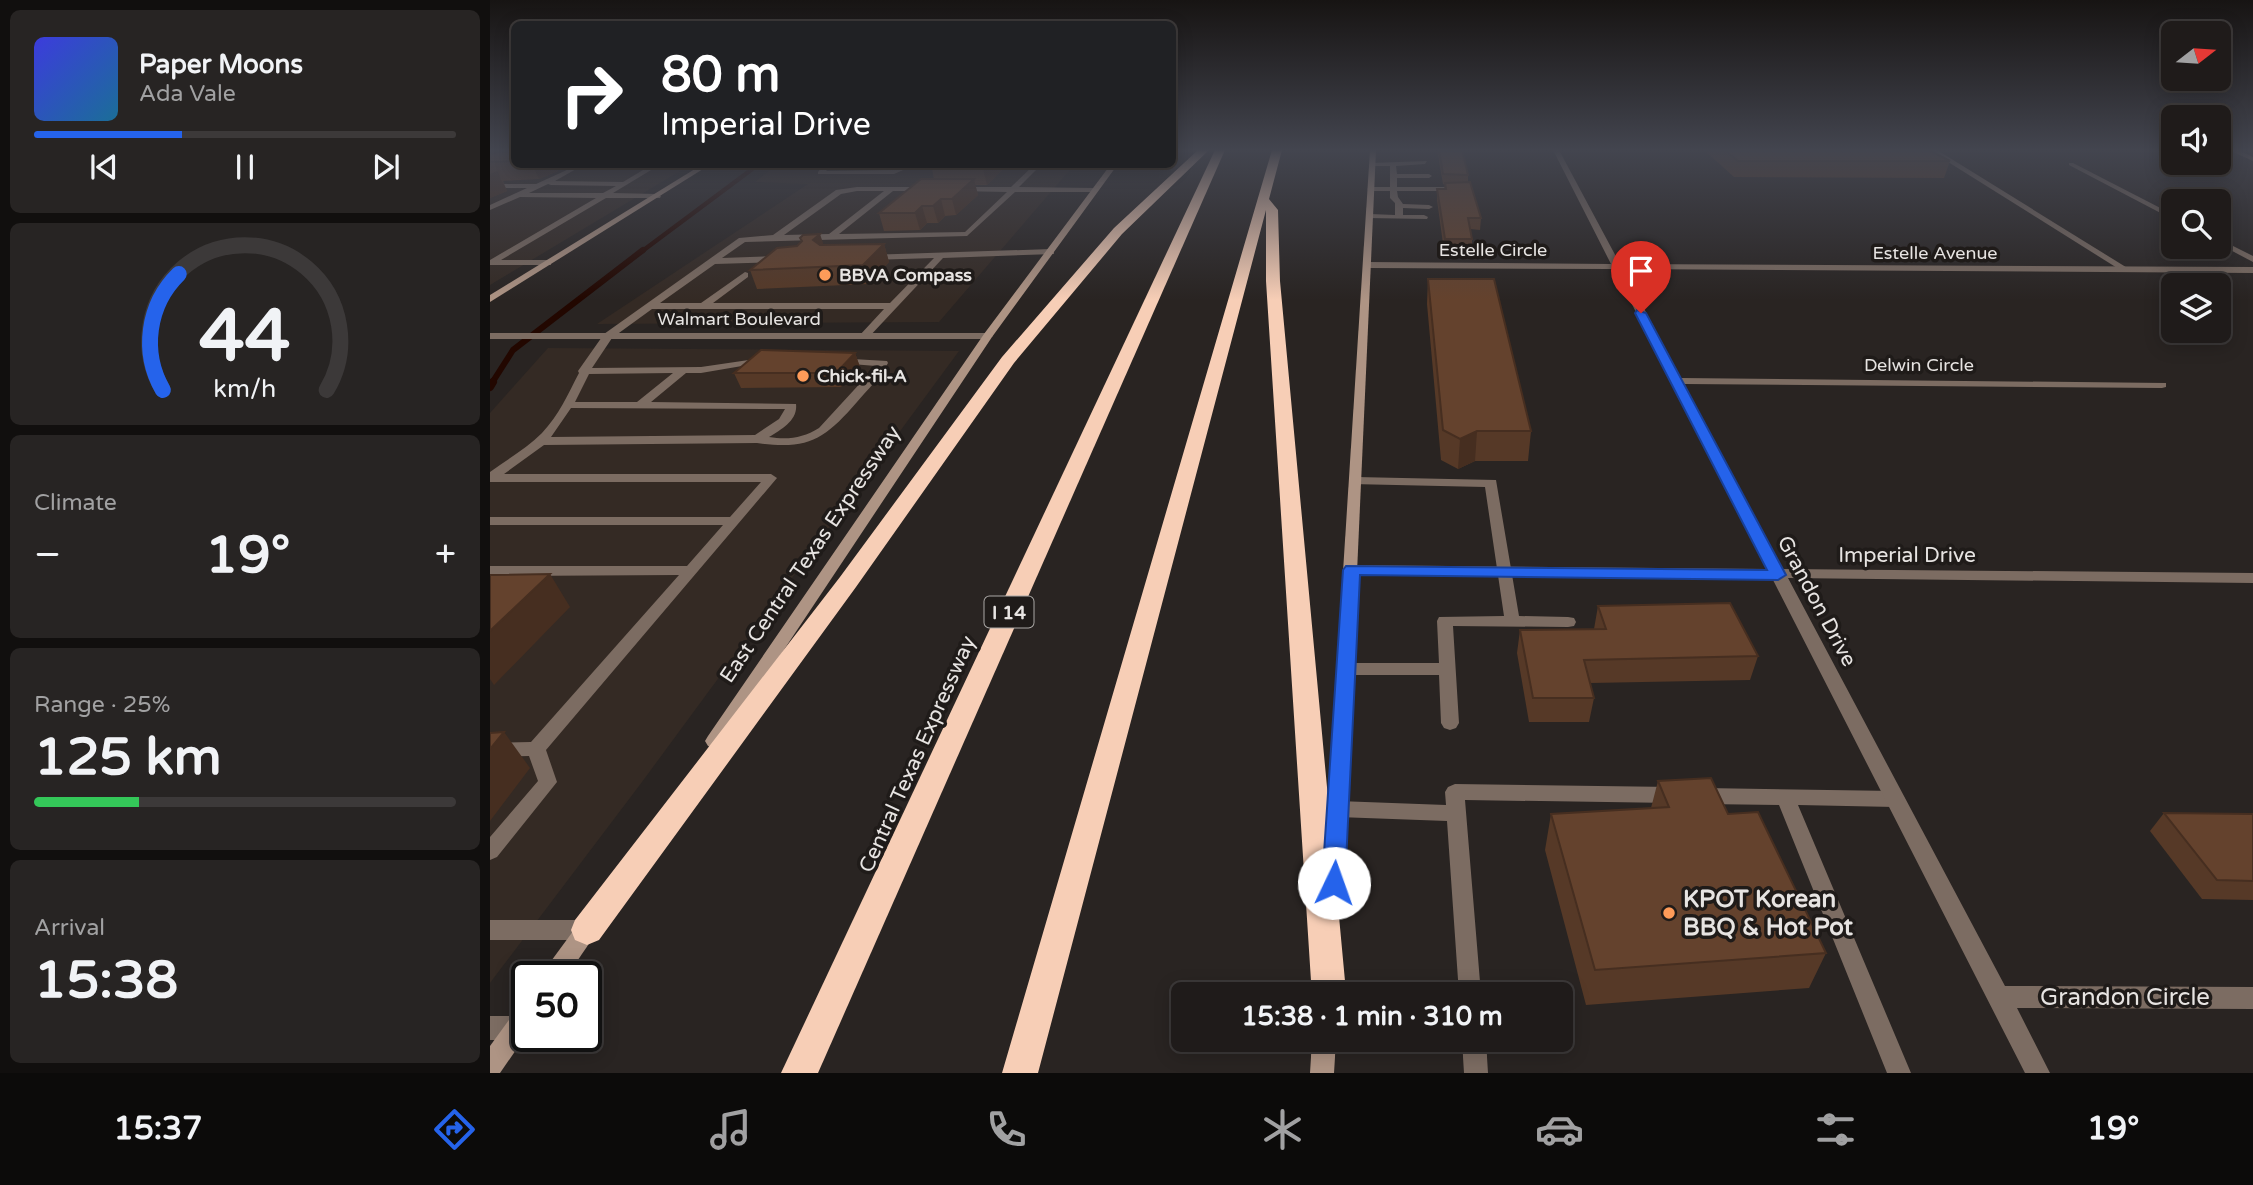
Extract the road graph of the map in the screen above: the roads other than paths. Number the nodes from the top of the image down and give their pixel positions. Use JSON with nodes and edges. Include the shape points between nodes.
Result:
{"nodes":[{"id":1,"x":508,"y":200,"type":"edge"},
{"id":2,"x":601,"y":200,"type":"edge"},
{"id":3,"x":650,"y":200,"type":"edge"},
{"id":4,"x":828,"y":200,"type":"edge"},
{"id":5,"x":877,"y":200,"type":"edge"},
{"id":6,"x":1000,"y":200,"type":"edge"},
{"id":7,"x":1088,"y":200,"type":"edge"},
{"id":8,"x":1151,"y":200,"type":"edge"},
{"id":9,"x":1197,"y":200,"type":"edge"},
{"id":10,"x":1264,"y":200,"type":"joint"},
{"id":11,"x":1371,"y":200,"type":"edge"},
{"id":12,"x":1397,"y":200,"type":"edge"},
{"id":13,"x":1582,"y":200,"type":"edge"},
{"id":14,"x":2013,"y":200,"type":"edge"},
{"id":15,"x":2140,"y":200,"type":"edge"},
{"id":16,"x":1399,"y":206,"type":"junction"},
{"id":17,"x":1429,"y":207,"type":"dead end"},
{"id":18,"x":490,"y":208,"type":"edge"},
{"id":19,"x":2161,"y":211,"type":"edge"},
{"id":20,"x":1370,"y":216,"type":"junction"},
{"id":21,"x":1399,"y":217,"type":"junction"},
{"id":22,"x":1424,"y":217,"type":"dead end"},
{"id":23,"x":830,"y":237,"type":"junction"},
{"id":24,"x":775,"y":238,"type":"junction"},
{"id":25,"x":2231,"y":247,"type":"edge"},
{"id":26,"x":1051,"y":252,"type":"junction"},
{"id":27,"x":941,"y":255,"type":"junction"},
{"id":28,"x":864,"y":257,"type":"edge"},
{"id":29,"x":789,"y":259,"type":"edge"},
{"id":30,"x":2253,"y":259,"type":"edge"},
{"id":31,"x":713,"y":261,"type":"junction"},
{"id":32,"x":548,"y":263,"type":"junction"},
{"id":33,"x":490,"y":264,"type":"edge"},
{"id":34,"x":1368,"y":265,"type":"junction"},
{"id":35,"x":1617,"y":267,"type":"junction"},
{"id":36,"x":2125,"y":269,"type":"junction"},
{"id":37,"x":2253,"y":270,"type":"edge"},
{"id":38,"x":745,"y":275,"type":"dead end"},
{"id":39,"x":490,"y":299,"type":"edge"},
{"id":40,"x":651,"y":306,"type":"junction"},
{"id":41,"x":703,"y":306,"type":"junction"},
{"id":42,"x":893,"y":306,"type":"junction"},
{"id":43,"x":490,"y":336,"type":"edge"},
{"id":44,"x":608,"y":336,"type":"junction"},
{"id":45,"x":864,"y":336,"type":"junction"},
{"id":46,"x":988,"y":336,"type":"junction"},
{"id":47,"x":774,"y":359,"type":"edge"},
{"id":48,"x":825,"y":360,"type":"edge"},
{"id":49,"x":684,"y":370,"type":"junction"},
{"id":50,"x":583,"y":371,"type":"junction"},
{"id":51,"x":1677,"y":381,"type":"junction"},
{"id":52,"x":2162,"y":385,"type":"dead end"},
{"id":53,"x":566,"y":405,"type":"junction"},
{"id":54,"x":640,"y":405,"type":"junction"},
{"id":55,"x":757,"y":439,"type":"junction"},
{"id":56,"x":540,"y":441,"type":"junction"},
{"id":57,"x":1356,"y":481,"type":"junction"},
{"id":58,"x":490,"y":521,"type":"edge"},
{"id":59,"x":734,"y":521,"type":"junction"},
{"id":60,"x":691,"y":570,"type":"junction"},
{"id":61,"x":1352,"y":570,"type":"junction"},
{"id":62,"x":490,"y":571,"type":"edge"},
{"id":63,"x":1505,"y":572,"type":"junction"},
{"id":64,"x":1778,"y":575,"type":"junction"},
{"id":65,"x":2253,"y":578,"type":"edge"},
{"id":66,"x":1512,"y":621,"type":"junction"},
{"id":67,"x":1567,"y":622,"type":"dead end"},
{"id":68,"x":1346,"y":669,"type":"junction"},
{"id":69,"x":1448,"y":669,"type":"junction"},
{"id":70,"x":1450,"y":723,"type":"dead end"},
{"id":71,"x":536,"y":749,"type":"junction"},
{"id":72,"x":490,"y":750,"type":"edge"},
{"id":73,"x":1785,"y":797,"type":"junction"},
{"id":74,"x":1895,"y":799,"type":"junction"},
{"id":75,"x":1338,"y":809,"type":"junction"},
{"id":76,"x":1457,"y":813,"type":"junction"},
{"id":77,"x":490,"y":852,"type":"edge"},
{"id":78,"x":490,"y":930,"type":"edge"},
{"id":79,"x":587,"y":930,"type":"junction"},
{"id":80,"x":565,"y":961,"type":"edge"},
{"id":81,"x":1327,"y":982,"type":"edge"},
{"id":82,"x":1327,"y":982,"type":"edge"},
{"id":83,"x":1469,"y":982,"type":"edge"},
{"id":84,"x":1998,"y":997,"type":"junction"},
{"id":85,"x":2253,"y":998,"type":"edge"},
{"id":86,"x":511,"y":1023,"type":"edge"},
{"id":87,"x":490,"y":1028,"type":"edge"},
{"id":88,"x":511,"y":1036,"type":"edge"},
{"id":89,"x":1323,"y":1052,"type":"edge"},
{"id":90,"x":1475,"y":1052,"type":"edge"},
{"id":91,"x":490,"y":1066,"type":"edge"},
{"id":92,"x":799,"y":1073,"type":"edge"},
{"id":93,"x":1020,"y":1073,"type":"edge"},
{"id":94,"x":1322,"y":1073,"type":"edge"},
{"id":95,"x":1476,"y":1073,"type":"edge"},
{"id":96,"x":1899,"y":1073,"type":"edge"},
{"id":97,"x":2038,"y":1073,"type":"edge"}],
"edges":[{"from":1,"to":18,"type":"street"},
{"from":2,"to":33,"type":"street"},
{"from":3,"to":32,"type":"main road"},
{"from":4,"to":24,"type":"street"},
{"from":5,"to":23,"type":"street"},
{"from":6,"to":23,"type":"street","via":[[967,234]]},
{"from":7,"to":26,"type":"main road","name":"East Central Texas Expressway"},
{"from":8,"to":79,"type":"highway","via":[[1118,231],[1008,360]]},
{"from":9,"to":92,"type":"highway","name":"Central Texas Expressway","number":"I 14"},
{"from":10,"to":81,"type":"highway","via":[[1272,210],[1273,281]]},
{"from":10,"to":93,"type":"highway"},
{"from":11,"to":20,"type":"main road"},
{"from":12,"to":16,"type":"street"},
{"from":13,"to":35,"type":"street","name":"Grandon Drive"},
{"from":14,"to":36,"type":"street"},
{"from":15,"to":19,"type":"street"},
{"from":16,"to":17,"type":"street"},
{"from":16,"to":21,"type":"street"},
{"from":20,"to":21,"type":"street"},
{"from":20,"to":34,"type":"main road"},
{"from":21,"to":22,"type":"street"},
{"from":23,"to":24,"type":"street"},
{"from":24,"to":31,"type":"street","via":[[742,240]]},
{"from":25,"to":30,"type":"street"},
{"from":26,"to":27,"type":"street"},
{"from":26,"to":46,"type":"main road","name":"East Central Texas Expressway"},
{"from":27,"to":28,"type":"street"},
{"from":27,"to":42,"type":"street"},
{"from":29,"to":31,"type":"street"},
{"from":31,"to":40,"type":"street"},
{"from":32,"to":33,"type":"street"},
{"from":32,"to":39,"type":"main road"},
{"from":34,"to":35,"type":"street","name":"Estelle Circle"},
{"from":34,"to":57,"type":"main road"},
{"from":35,"to":36,"type":"street","name":"Estelle Avenue"},
{"from":35,"to":51,"type":"street","name":"Grandon Drive"},
{"from":36,"to":37,"type":"street","name":"Estelle Avenue"},
{"from":38,"to":41,"type":"street"},
{"from":40,"to":41,"type":"street"},
{"from":40,"to":44,"type":"street"},
{"from":41,"to":42,"type":"street"},
{"from":42,"to":45,"type":"street"},
{"from":43,"to":44,"type":"street","name":"Walmart Boulevard"},
{"from":44,"to":45,"type":"street","name":"Walmart Boulevard"},
{"from":44,"to":50,"type":"street"},
{"from":45,"to":46,"type":"street","name":"Walmart Boulevard"},
{"from":46,"to":79,"type":"main road","name":"East Central Texas Expressway"},
{"from":47,"to":49,"type":"street"},
{"from":48,"to":55,"type":"street","via":[[883,363],[815,438],[780,443]]},
{"from":49,"to":50,"type":"street"},
{"from":49,"to":54,"type":"street"},
{"from":50,"to":53,"type":"street"},
{"from":51,"to":52,"type":"street","name":"Delwin Circle"},
{"from":51,"to":64,"type":"street","name":"Grandon Drive"},
{"from":53,"to":54,"type":"street"},
{"from":53,"to":56,"type":"street"},
{"from":54,"to":55,"type":"street","via":[[792,406],[779,426]]},
{"from":55,"to":56,"type":"street"},
{"from":56,"to":59,"type":"street","via":[[490,478],[771,478]]},
{"from":57,"to":61,"type":"main road"},
{"from":57,"to":63,"type":"street","via":[[1491,483]]},
{"from":58,"to":59,"type":"street"},
{"from":59,"to":60,"type":"street"},
{"from":60,"to":62,"type":"street"},
{"from":60,"to":71,"type":"street"},
{"from":61,"to":63,"type":"street","name":"Imperial Drive"},
{"from":61,"to":68,"type":"main road"},
{"from":63,"to":64,"type":"street","name":"Imperial Drive"},
{"from":63,"to":66,"type":"street"},
{"from":64,"to":65,"type":"street","name":"Imperial Drive"},
{"from":64,"to":74,"type":"street","name":"Grandon Drive"},
{"from":66,"to":67,"type":"street"},
{"from":66,"to":69,"type":"street","via":[[1445,621]]},
{"from":68,"to":69,"type":"street"},
{"from":68,"to":75,"type":"main road"},
{"from":69,"to":70,"type":"street"},
{"from":71,"to":72,"type":"street"},
{"from":71,"to":77,"type":"street","via":[[548,782]]},
{"from":73,"to":74,"type":"street"},
{"from":73,"to":76,"type":"street","via":[[1455,792]]},
{"from":73,"to":96,"type":"street"},
{"from":74,"to":84,"type":"street","name":"Grandon Drive"},
{"from":75,"to":76,"type":"street"},
{"from":75,"to":82,"type":"main road"},
{"from":76,"to":83,"type":"street"},
{"from":78,"to":79,"type":"street"},
{"from":79,"to":80,"type":"main road","name":"East Central Texas Expressway"},
{"from":84,"to":85,"type":"street","name":"Grandon Circle"},
{"from":84,"to":97,"type":"street","name":"Grandon Drive"},
{"from":86,"to":87,"type":"street"},
{"from":88,"to":91,"type":"main road"},
{"from":89,"to":94,"type":"main road"},
{"from":90,"to":95,"type":"street"}]}
